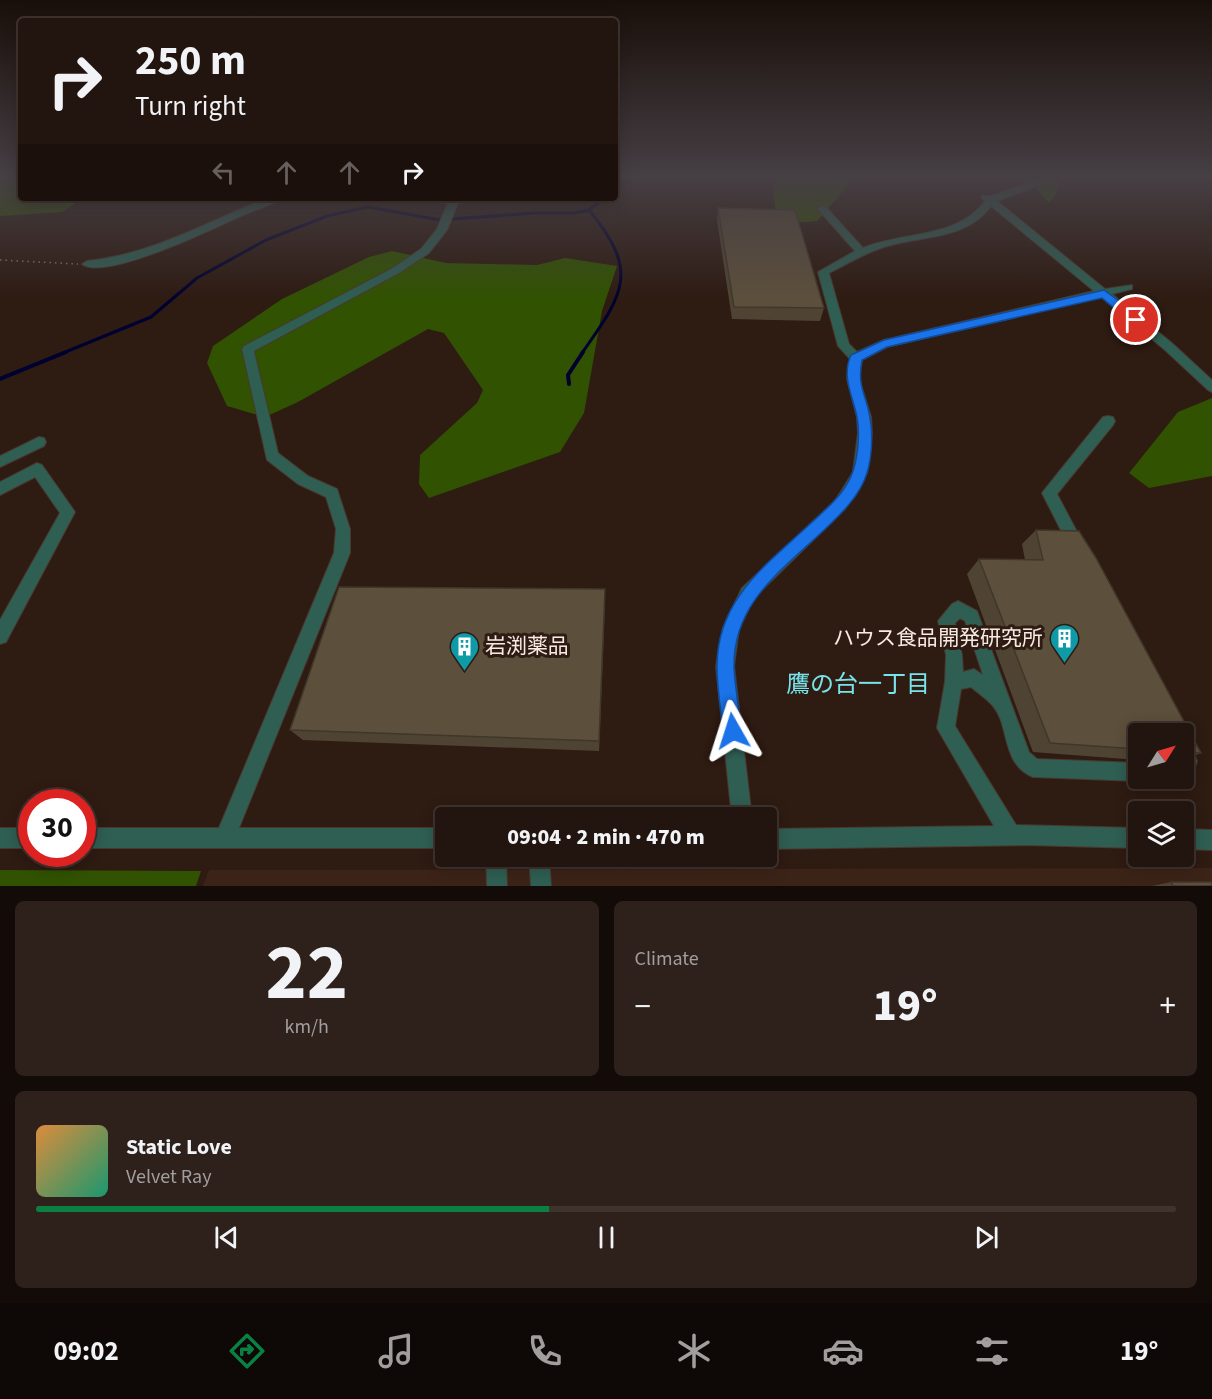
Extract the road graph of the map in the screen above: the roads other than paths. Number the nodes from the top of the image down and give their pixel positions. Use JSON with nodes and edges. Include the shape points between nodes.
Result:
{"nodes":[{"id":1,"x":232,"y":217,"type":"edge"},
{"id":2,"x":447,"y":217,"type":"edge"},
{"id":3,"x":830,"y":217,"type":"edge"},
{"id":4,"x":978,"y":217,"type":"edge"},
{"id":5,"x":1010,"y":217,"type":"edge"},
{"id":6,"x":861,"y":252,"type":"junction"},
{"id":7,"x":87,"y":264,"type":"road end"},
{"id":8,"x":1128,"y":287,"type":"dead end"},
{"id":9,"x":1104,"y":294,"type":"junction"},
{"id":10,"x":856,"y":358,"type":"junction"},
{"id":11,"x":1212,"y":387,"type":"edge"},
{"id":12,"x":1108,"y":421,"type":"dead end"},
{"id":13,"x":39,"y":442,"type":"dead end"},
{"id":14,"x":0,"y":462,"type":"edge"},
{"id":15,"x":0,"y":489,"type":"edge"},
{"id":16,"x":1081,"y":556,"type":"edge"},
{"id":17,"x":0,"y":636,"type":"edge"},
{"id":18,"x":954,"y":682,"type":"junction"},
{"id":19,"x":1001,"y":701,"type":"junction"},
{"id":20,"x":1128,"y":772,"type":"edge"},
{"id":21,"x":741,"y":807,"type":"edge"},
{"id":22,"x":1011,"y":835,"type":"junction"},
{"id":23,"x":0,"y":838,"type":"edge"},
{"id":24,"x":18,"y":838,"type":"edge"},
{"id":25,"x":96,"y":838,"type":"edge"},
{"id":26,"x":225,"y":838,"type":"junction"},
{"id":27,"x":435,"y":838,"type":"edge"},
{"id":28,"x":1128,"y":838,"type":"edge"},
{"id":29,"x":777,"y":839,"type":"edge"},
{"id":30,"x":1194,"y":839,"type":"edge"},
{"id":31,"x":1212,"y":840,"type":"edge"},
{"id":32,"x":496,"y":867,"type":"edge"},
{"id":33,"x":539,"y":867,"type":"edge"},
{"id":34,"x":497,"y":886,"type":"edge"},
{"id":35,"x":541,"y":886,"type":"edge"}],
"edges":[{"from":1,"to":7,"type":"street","via":[[145,253]]},
{"from":2,"to":26,"type":"street","via":[[425,251],[395,271],[248,350],[272,456],[303,480],[332,493],[344,529],[342,553]]},
{"from":3,"to":6,"type":"street"},
{"from":4,"to":6,"type":"street","via":[[964,227],[884,243]]},
{"from":5,"to":9,"type":"street"},
{"from":6,"to":10,"type":"street","via":[[823,272],[843,346]]},
{"from":8,"to":9,"type":"street"},
{"from":9,"to":10,"type":"street","via":[[884,344]]},
{"from":9,"to":11,"type":"street"},
{"from":10,"to":21,"type":"street","via":[[852,379],[865,433],[860,473],[840,505],[748,593],[731,628],[725,666]]},
{"from":12,"to":16,"type":"street","via":[[1048,493]]},
{"from":13,"to":14,"type":"street"},
{"from":15,"to":17,"type":"street","via":[[37,469],[68,512]]},
{"from":18,"to":19,"type":"street","via":[[974,678]]},
{"from":18,"to":19,"type":"street","via":[[954,655],[946,621],[958,609],[971,616]]},
{"from":18,"to":22,"type":"street","via":[[946,728]]},
{"from":19,"to":20,"type":"street","via":[[1022,758],[1032,768]]},
{"from":22,"to":28,"type":"street"},
{"from":22,"to":29,"type":"street"},
{"from":23,"to":24,"type":"street"},
{"from":25,"to":26,"type":"street"},
{"from":26,"to":27,"type":"street"},
{"from":30,"to":31,"type":"street"},
{"from":32,"to":34,"type":"street"},
{"from":33,"to":35,"type":"street"}]}
